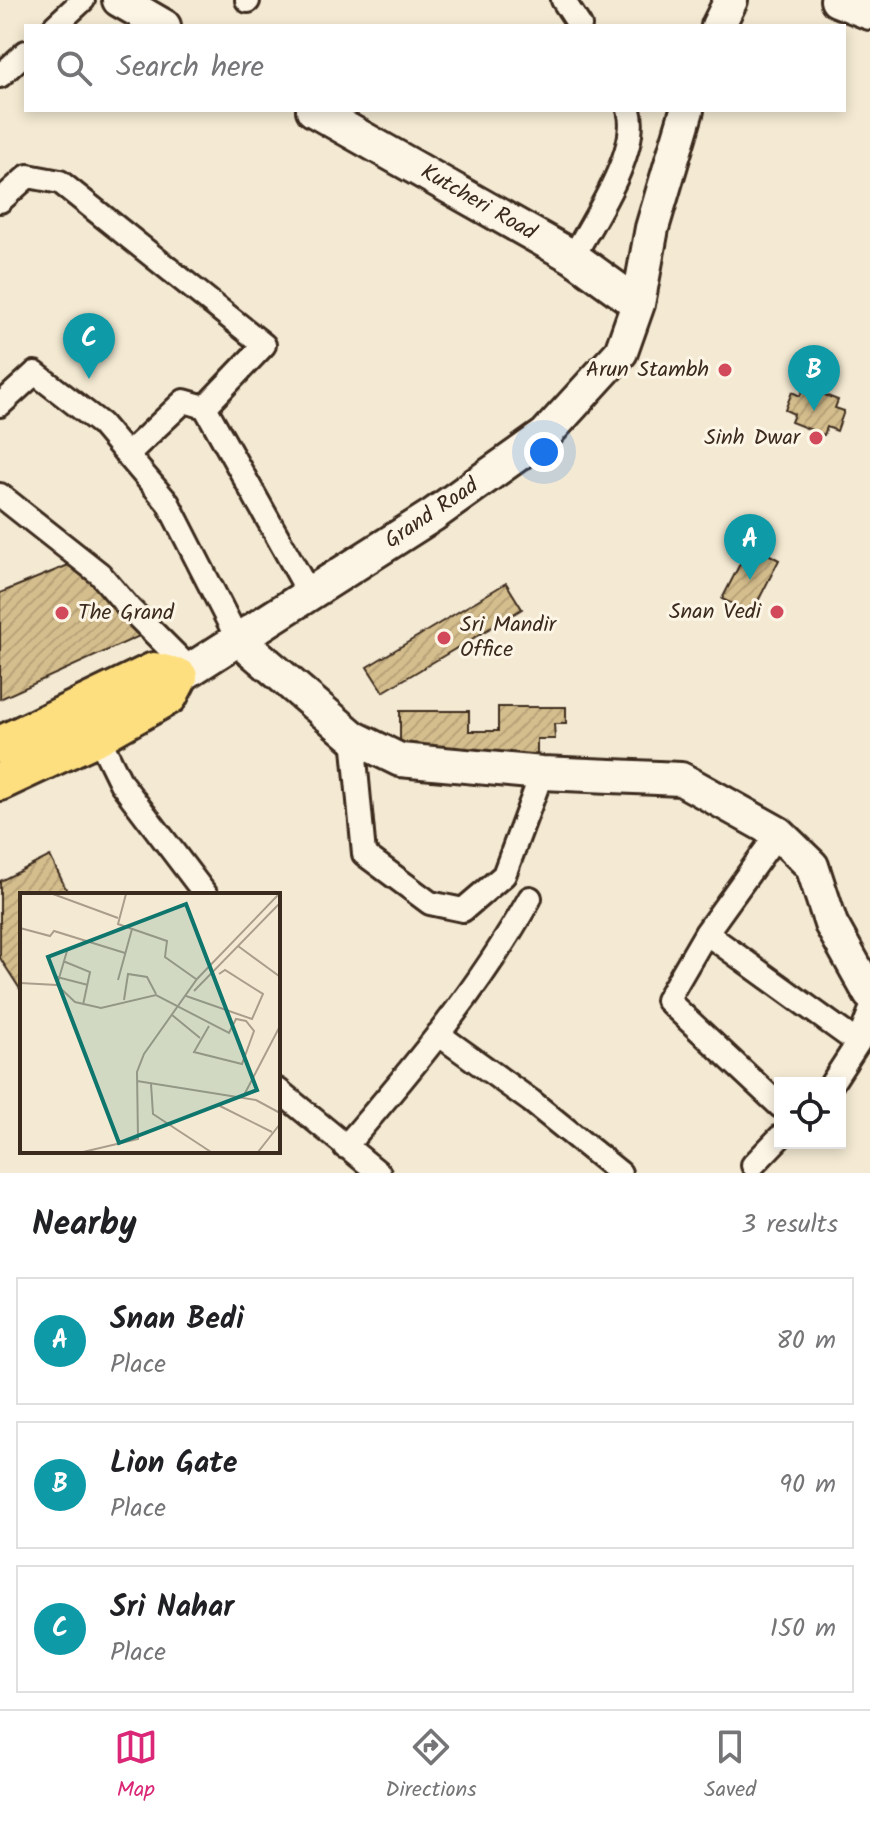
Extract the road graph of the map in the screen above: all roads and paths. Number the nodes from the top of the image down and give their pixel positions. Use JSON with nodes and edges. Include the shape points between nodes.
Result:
{"nodes":[{"id":1,"x":83,"y":0,"type":"edge"},
{"id":2,"x":119,"y":0,"type":"edge"},
{"id":3,"x":563,"y":0,"type":"edge"},
{"id":4,"x":731,"y":0,"type":"edge"},
{"id":5,"x":837,"y":0,"type":"edge"},
{"id":6,"x":870,"y":13,"type":"edge"},
{"id":7,"x":57,"y":24,"type":"edge"},
{"id":8,"x":161,"y":24,"type":"edge"},
{"id":9,"x":579,"y":24,"type":"edge"},
{"id":10,"x":719,"y":24,"type":"edge"},
{"id":11,"x":24,"y":54,"type":"edge"},
{"id":12,"x":0,"y":76,"type":"edge"},
{"id":13,"x":317,"y":112,"type":"edge"},
{"id":14,"x":629,"y":112,"type":"edge"},
{"id":15,"x":686,"y":112,"type":"edge"},
{"id":16,"x":0,"y":201,"type":"edge"},
{"id":17,"x":573,"y":257,"type":"junction"},
{"id":18,"x":638,"y":304,"type":"junction"},
{"id":19,"x":0,"y":405,"type":"edge"},
{"id":20,"x":205,"y":407,"type":"junction"},
{"id":21,"x":127,"y":455,"type":"junction"},
{"id":22,"x":0,"y":495,"type":"edge"},
{"id":23,"x":309,"y":593,"type":"junction"},
{"id":24,"x":237,"y":638,"type":"junction"},
{"id":25,"x":185,"y":673,"type":"junction"},
{"id":26,"x":98,"y":736,"type":"junction"},
{"id":27,"x":353,"y":737,"type":"junction"},
{"id":28,"x":0,"y":745,"type":"edge"},
{"id":29,"x":542,"y":773,"type":"junction"},
{"id":30,"x":0,"y":782,"type":"edge"},
{"id":31,"x":778,"y":833,"type":"junction"},
{"id":32,"x":204,"y":893,"type":"edge"},
{"id":33,"x":530,"y":898,"type":"dead end"},
{"id":34,"x":706,"y":933,"type":"junction"},
{"id":35,"x":870,"y":994,"type":"edge"},
{"id":36,"x":870,"y":1012,"type":"edge"},
{"id":37,"x":438,"y":1034,"type":"junction"},
{"id":38,"x":858,"y":1043,"type":"junction"},
{"id":39,"x":836,"y":1077,"type":"edge"},
{"id":40,"x":280,"y":1092,"type":"edge"},
{"id":41,"x":774,"y":1100,"type":"edge"},
{"id":42,"x":774,"y":1143,"type":"edge"},
{"id":43,"x":345,"y":1147,"type":"junction"},
{"id":44,"x":753,"y":1165,"type":"dead end"},
{"id":45,"x":379,"y":1173,"type":"edge"},
{"id":46,"x":620,"y":1173,"type":"edge"}],
"edges":[{"from":1,"to":7,"type":"street"},
{"from":2,"to":8,"type":"main road"},
{"from":3,"to":9,"type":"street"},
{"from":4,"to":10,"type":"main road"},
{"from":5,"to":6,"type":"main road"},
{"from":11,"to":12,"type":"street"},
{"from":13,"to":17,"type":"main road","name":"Kutcheri Road"},
{"from":14,"to":17,"type":"street","via":[[629,137],[619,171]]},
{"from":15,"to":18,"type":"main road","name":"Grand Road","via":[[652,228]]},
{"from":16,"to":20,"type":"street","via":[[28,176],[60,182],[264,345]]},
{"from":17,"to":18,"type":"main road","name":"Kutcheri Road"},
{"from":18,"to":23,"type":"main road","name":"Grand Road","via":[[621,352],[545,435],[433,515]]},
{"from":19,"to":21,"type":"street","via":[[35,373],[101,424]]},
{"from":20,"to":21,"type":"street","via":[[184,401]]},
{"from":20,"to":23,"type":"street"},
{"from":21,"to":24,"type":"street","via":[[168,503]]},
{"from":22,"to":25,"type":"street","via":[[100,574]]},
{"from":23,"to":24,"type":"main road","name":"Grand Road"},
{"from":24,"to":25,"type":"main road","name":"Grand Road"},
{"from":24,"to":27,"type":"main road"},
{"from":25,"to":26,"type":"main road","name":"Grand Road","via":[[169,696]]},
{"from":25,"to":28,"type":"main road","via":[[154,671]]},
{"from":26,"to":30,"type":"main road","name":"Grand Road"},
{"from":26,"to":32,"type":"street","via":[[121,783]]},
{"from":27,"to":29,"type":"main road","via":[[400,760]]},
{"from":27,"to":29,"type":"street","via":[[364,854],[430,903],[463,910],[504,875]]},
{"from":29,"to":31,"type":"main road","via":[[681,779]]},
{"from":31,"to":34,"type":"street"},
{"from":31,"to":35,"type":"main road","via":[[812,866],[831,924]]},
{"from":33,"to":37,"type":"street"},
{"from":34,"to":38,"type":"street"},
{"from":34,"to":41,"type":"street","via":[[667,1000]]},
{"from":36,"to":38,"type":"street"},
{"from":37,"to":43,"type":"street"},
{"from":37,"to":46,"type":"street"},
{"from":38,"to":39,"type":"street"},
{"from":40,"to":43,"type":"street"},
{"from":42,"to":44,"type":"street"},
{"from":43,"to":45,"type":"street"}]}
